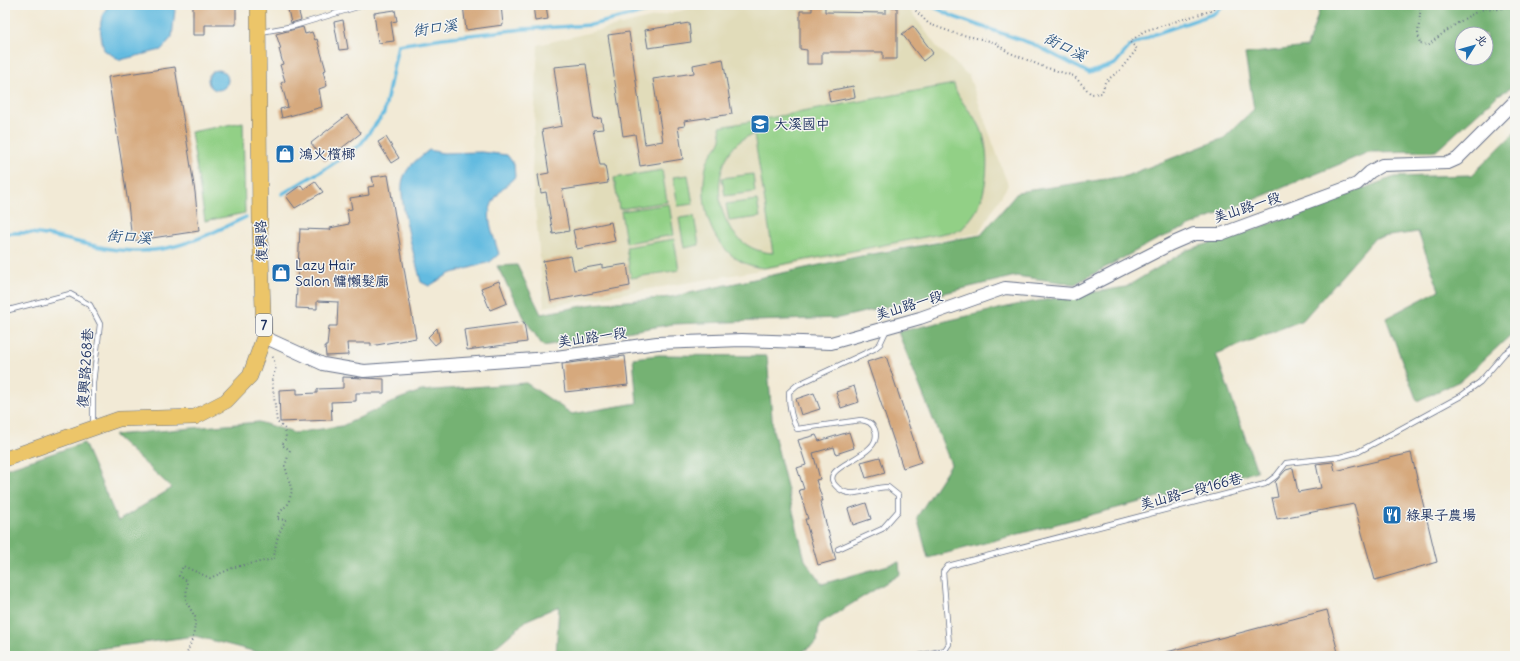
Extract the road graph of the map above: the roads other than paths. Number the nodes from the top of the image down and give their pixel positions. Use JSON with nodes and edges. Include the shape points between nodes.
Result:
{"nodes":[{"id":1,"x":258,"y":5,"type":"edge"},
{"id":2,"x":364,"y":5,"type":"edge"},
{"id":3,"x":258,"y":33,"type":"junction"},
{"id":4,"x":1515,"y":101,"type":"edge"},
{"id":5,"x":5,"y":311,"type":"edge"},
{"id":6,"x":888,"y":328,"type":"junction"},
{"id":7,"x":264,"y":337,"type":"junction"},
{"id":8,"x":1515,"y":346,"type":"edge"},
{"id":9,"x":93,"y":428,"type":"junction"},
{"id":10,"x":5,"y":459,"type":"edge"},
{"id":11,"x":838,"y":549,"type":"dead end"},
{"id":12,"x":919,"y":656,"type":"edge"}],
"edges":[{"from":1,"to":3,"type":"main road","name":"復興路","number":"7"},
{"from":2,"to":3,"type":"lane","via":[[294,26]]},
{"from":3,"to":7,"type":"main road","name":"復興路","number":"7"},
{"from":4,"to":6,"type":"street","name":"美山路一段","via":[[1457,159],[1448,163],[1382,165],[1357,184],[1221,234],[1194,234],[1072,294],[1005,288]]},
{"from":5,"to":9,"type":"lane","name":"復興路268巷","via":[[70,294],[90,305],[100,324],[93,383]]},
{"from":6,"to":7,"type":"street","name":"美山路一段","via":[[831,343],[742,340],[657,343],[549,358],[364,371],[323,364]]},
{"from":6,"to":11,"type":"lane","via":[[880,344],[874,349],[797,385],[790,392],[789,400],[794,425],[797,428],[861,420],[869,422],[874,428],[874,442],[867,452],[838,467],[834,472],[833,480],[836,486],[848,494],[888,487],[898,495],[898,511],[882,529]]},
{"from":7,"to":9,"type":"main road","name":"復興路","number":"7","via":[[250,376],[226,401],[195,418],[119,419]]},
{"from":8,"to":12,"type":"lane","name":"美山路一段166巷","via":[[1505,353],[1480,382],[1461,396],[1358,452],[1340,457],[1286,463],[1276,476],[1265,484],[948,566],[943,572],[949,644],[945,650]]},
{"from":9,"to":10,"type":"main road","name":"復興路","number":"7"}]}
